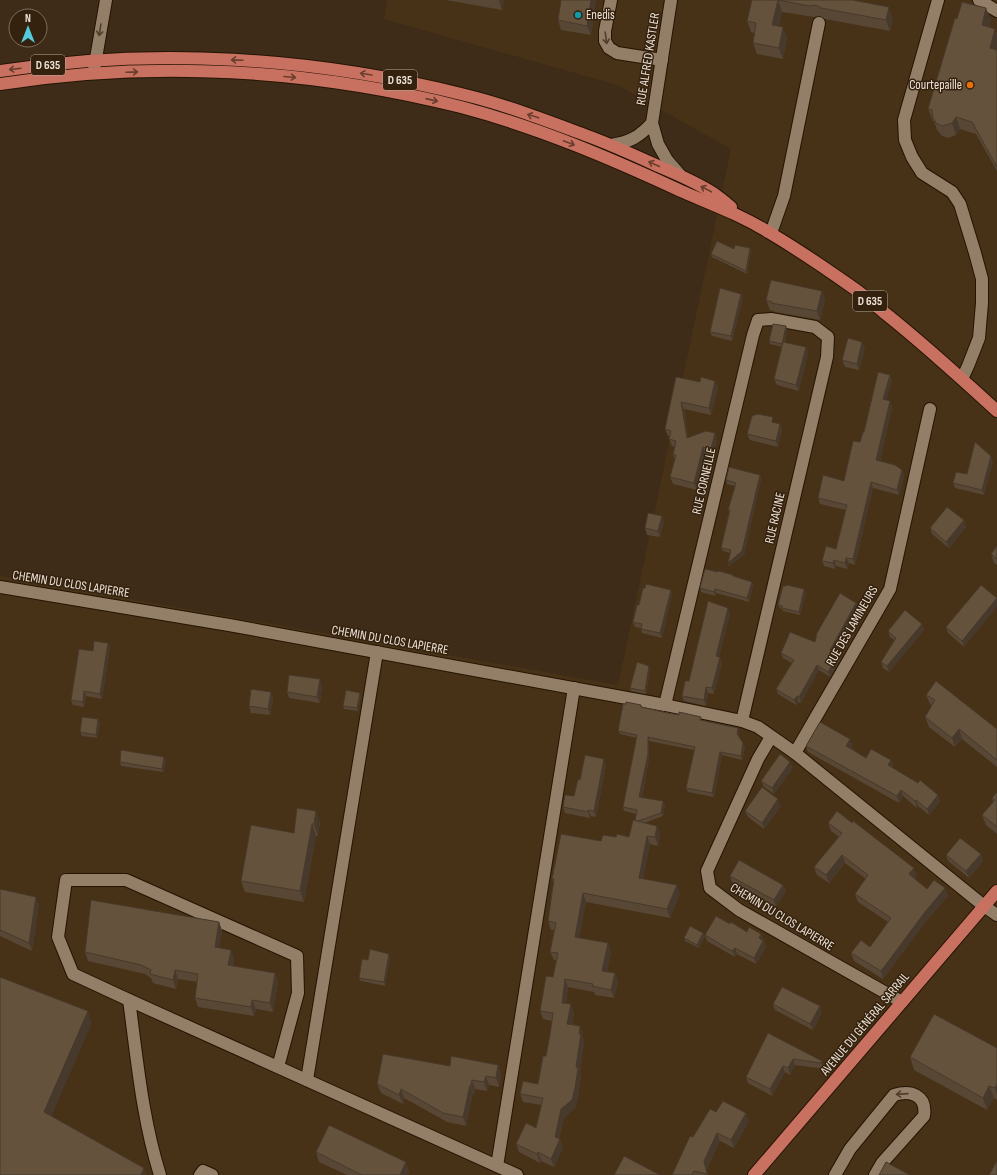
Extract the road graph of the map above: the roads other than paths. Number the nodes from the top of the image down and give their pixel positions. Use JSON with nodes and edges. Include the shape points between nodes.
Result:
{"nodes":[{"id":1,"x":106,"y":0,"type":"edge"},
{"id":2,"x":610,"y":0,"type":"edge"},
{"id":3,"x":672,"y":0,"type":"edge"},
{"id":4,"x":938,"y":0,"type":"edge"},
{"id":5,"x":978,"y":0,"type":"edge"},
{"id":6,"x":997,"y":11,"type":"edge"},
{"id":7,"x":819,"y":23,"type":"dead end"},
{"id":8,"x":95,"y":60,"type":"junction"},
{"id":9,"x":662,"y":60,"type":"junction"},
{"id":10,"x":0,"y":71,"type":"edge"},
{"id":11,"x":93,"y":73,"type":"junction"},
{"id":12,"x":0,"y":84,"type":"edge"},
{"id":13,"x":652,"y":123,"type":"junction"},
{"id":14,"x":611,"y":144,"type":"junction"},
{"id":15,"x":680,"y":175,"type":"junction"},
{"id":16,"x":743,"y":217,"type":"junction"},
{"id":17,"x":771,"y":233,"type":"junction"},
{"id":18,"x":815,"y":327,"type":"joint"},
{"id":19,"x":962,"y":379,"type":"junction"},
{"id":20,"x":930,"y":409,"type":"dead end"},
{"id":21,"x":997,"y":411,"type":"edge"},
{"id":22,"x":0,"y":587,"type":"edge"},
{"id":23,"x":377,"y":652,"type":"junction"},
{"id":24,"x":574,"y":688,"type":"junction"},
{"id":25,"x":665,"y":705,"type":"junction"},
{"id":26,"x":742,"y":721,"type":"junction"},
{"id":27,"x":771,"y":737,"type":"junction"},
{"id":28,"x":795,"y":753,"type":"junction"},
{"id":29,"x":997,"y":891,"type":"edge"},
{"id":30,"x":984,"y":906,"type":"junction"},
{"id":31,"x":997,"y":915,"type":"edge"},
{"id":32,"x":129,"y":1000,"type":"junction"},
{"id":33,"x":902,"y":1002,"type":"junction"},
{"id":34,"x":278,"y":1067,"type":"junction"},
{"id":35,"x":307,"y":1080,"type":"junction"},
{"id":36,"x":850,"y":1149,"type":"junction"},
{"id":37,"x":497,"y":1166,"type":"junction"},
{"id":38,"x":160,"y":1175,"type":"edge"},
{"id":39,"x":200,"y":1175,"type":"edge"},
{"id":40,"x":212,"y":1175,"type":"edge"},
{"id":41,"x":517,"y":1175,"type":"edge"},
{"id":42,"x":754,"y":1175,"type":"edge"},
{"id":43,"x":826,"y":1175,"type":"edge"},
{"id":44,"x":835,"y":1175,"type":"edge"},
{"id":45,"x":875,"y":1175,"type":"edge"}],
"edges":[{"from":1,"to":8,"type":"street","one_way":true},
{"from":2,"to":9,"type":"street","one_way":true,"via":[[605,36],[609,48],[617,53]]},
{"from":3,"to":9,"type":"street","name":"RUE ALFRED KASTLER"},
{"from":4,"to":19,"type":"street","via":[[904,120],[905,140],[922,173],[952,192],[960,204],[982,279],[978,338]]},
{"from":5,"to":6,"type":"street"},
{"from":7,"to":17,"type":"street","via":[[784,196]]},
{"from":8,"to":10,"type":"main road","number":"D 635","one_way":true},
{"from":8,"to":11,"type":"street"},
{"from":14,"to":8,"type":"main road","number":"D 635","one_way":true,"via":[[467,95],[392,78],[322,67],[252,61],[177,58]]},
{"from":9,"to":13,"type":"street","name":"RUE ALFRED KASTLER"},
{"from":11,"to":12,"type":"main road","number":"D 635"},
{"from":11,"to":16,"type":"main road","number":"D 635","one_way":true,"via":[[176,71],[250,74],[319,79],[389,91],[463,108],[536,130]]},
{"from":13,"to":14,"type":"street","name":"RUE ALFRED KASTLER","via":[[632,140]]},
{"from":13,"to":15,"type":"street","name":"RUE ALFRED KASTLER","via":[[658,144]]},
{"from":15,"to":14,"type":"main road","number":"D 635","one_way":true},
{"from":16,"to":15,"type":"main road","number":"D 635","one_way":true,"via":[[713,193]]},
{"from":16,"to":17,"type":"main road","number":"D 635"},
{"from":17,"to":19,"type":"main road","number":"D 635","via":[[853,288],[914,336]]},
{"from":18,"to":25,"type":"street","name":"RUE CORNEILLE","via":[[771,319],[758,320]]},
{"from":18,"to":26,"type":"street","name":"RUE RACINE","via":[[828,337],[827,357]]},
{"from":19,"to":21,"type":"main road","number":"D 635"},
{"from":20,"to":28,"type":"street","name":"RUE DES LAMINEURS","via":[[890,589]]},
{"from":22,"to":23,"type":"street","name":"CHEMIN DU CLOS LAPIERRE"},
{"from":23,"to":24,"type":"street","name":"CHEMIN DU CLOS LAPIERRE"},
{"from":23,"to":35,"type":"street"},
{"from":24,"to":25,"type":"street","name":"CHEMIN DU CLOS LAPIERRE"},
{"from":24,"to":37,"type":"street"},
{"from":25,"to":26,"type":"street","name":"CHEMIN DU CLOS LAPIERRE"},
{"from":26,"to":27,"type":"street","name":"CHEMIN DU CLOS LAPIERRE","via":[[758,727]]},
{"from":27,"to":28,"type":"street","name":"CHEMIN DU CLOS LAPIERRE"},
{"from":27,"to":33,"type":"street","name":"CHEMIN DU CLOS LAPIERRE","via":[[758,759],[707,871],[710,888],[739,910]]},
{"from":28,"to":30,"type":"street","name":"CHEMIN DU CLOS LAPIERRE"},
{"from":29,"to":30,"type":"main road","name":"AVENUE DU GÉNÉRAL SARRAIL"},
{"from":30,"to":31,"type":"street","name":"CHEMIN DU CLOS LAPIERRE"},
{"from":30,"to":33,"type":"main road","name":"AVENUE DU GÉNÉRAL SARRAIL"},
{"from":32,"to":34,"type":"street"},
{"from":32,"to":34,"type":"street","via":[[73,974],[58,937],[66,880],[126,880],[297,956],[298,993]]},
{"from":32,"to":38,"type":"street","via":[[142,1094]]},
{"from":33,"to":42,"type":"main road","name":"AVENUE DU GÉNÉRAL SARRAIL"},
{"from":34,"to":35,"type":"street"},
{"from":35,"to":37,"type":"street"},
{"from":36,"to":43,"type":"street"},
{"from":36,"to":44,"type":"street"},
{"from":45,"to":36,"type":"street","one_way":true,"via":[[882,1163],[924,1116],[924,1102],[911,1094],[894,1095]]},
{"from":37,"to":41,"type":"street"},
{"from":39,"to":40,"type":"street","via":[[203,1171]]}]}
